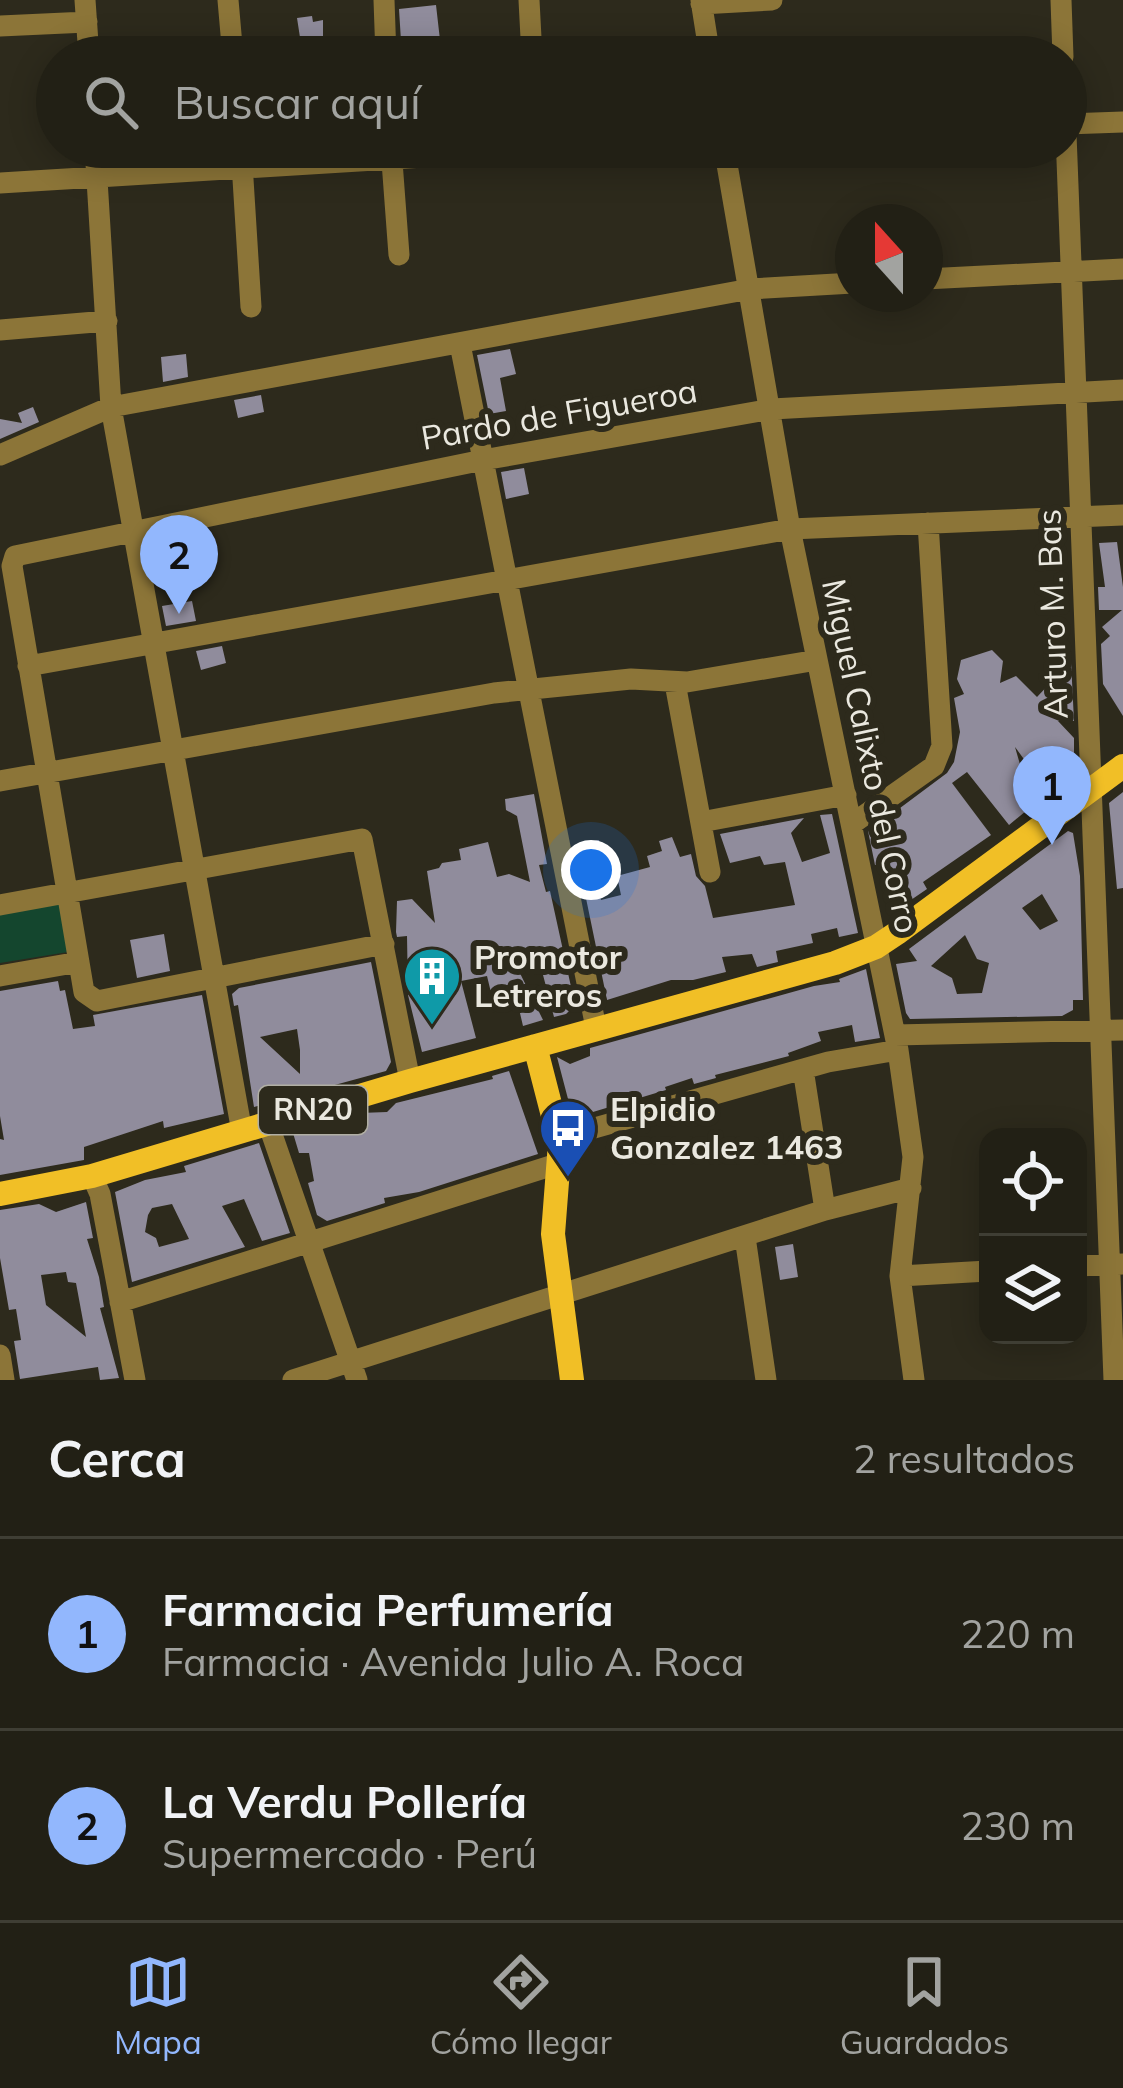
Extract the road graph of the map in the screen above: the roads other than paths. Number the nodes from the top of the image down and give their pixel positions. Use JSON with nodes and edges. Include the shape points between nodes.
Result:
{"nodes":[{"id":1,"x":228,"y":0,"type":"edge"},
{"id":2,"x":384,"y":0,"type":"edge"},
{"id":3,"x":529,"y":0,"type":"edge"},
{"id":4,"x":772,"y":0,"type":"edge"},
{"id":5,"x":1061,"y":0,"type":"edge"},
{"id":6,"x":701,"y":2,"type":"edge"},
{"id":7,"x":86,"y":11,"type":"edge"},
{"id":8,"x":0,"y":26,"type":"edge"},
{"id":9,"x":231,"y":36,"type":"edge"},
{"id":10,"x":385,"y":36,"type":"edge"},
{"id":11,"x":531,"y":36,"type":"edge"},
{"id":12,"x":707,"y":36,"type":"edge"},
{"id":13,"x":1062,"y":36,"type":"edge"},
{"id":14,"x":1123,"y":122,"type":"edge"},
{"id":15,"x":1087,"y":123,"type":"edge"},
{"id":16,"x":96,"y":168,"type":"edge"},
{"id":17,"x":170,"y":168,"type":"edge"},
{"id":18,"x":243,"y":168,"type":"edge"},
{"id":19,"x":392,"y":168,"type":"edge"},
{"id":20,"x":728,"y":168,"type":"edge"},
{"id":21,"x":1068,"y":168,"type":"edge"},
{"id":22,"x":97,"y":178,"type":"junction"},
{"id":23,"x":0,"y":183,"type":"edge"},
{"id":24,"x":399,"y":255,"type":"dead end"},
{"id":25,"x":1123,"y":269,"type":"edge"},
{"id":26,"x":1073,"y":272,"type":"junction"},
{"id":27,"x":943,"y":278,"type":"edge"},
{"id":28,"x":835,"y":284,"type":"edge"},
{"id":29,"x":750,"y":289,"type":"junction"},
{"id":30,"x":251,"y":307,"type":"dead end"},
{"id":31,"x":107,"y":321,"type":"junction"},
{"id":32,"x":0,"y":330,"type":"edge"},
{"id":33,"x":460,"y":344,"type":"junction"},
{"id":34,"x":1123,"y":391,"type":"edge"},
{"id":35,"x":1079,"y":392,"type":"junction"},
{"id":36,"x":111,"y":407,"type":"junction"},
{"id":37,"x":772,"y":409,"type":"junction"},
{"id":38,"x":0,"y":455,"type":"edge"},
{"id":39,"x":483,"y":460,"type":"junction"},
{"id":40,"x":1123,"y":514,"type":"edge"},
{"id":41,"x":1081,"y":516,"type":"junction"},
{"id":42,"x":928,"y":523,"type":"junction"},
{"id":43,"x":790,"y":529,"type":"junction"},
{"id":44,"x":133,"y":530,"type":"junction"},
{"id":45,"x":507,"y":579,"type":"junction"},
{"id":46,"x":153,"y":642,"type":"junction"},
{"id":47,"x":817,"y":660,"type":"junction"},
{"id":48,"x":28,"y":666,"type":"junction"},
{"id":49,"x":675,"y":682,"type":"junction"},
{"id":50,"x":528,"y":690,"type":"junction"},
{"id":51,"x":173,"y":751,"type":"junction"},
{"id":52,"x":1123,"y":766,"type":"edge"},
{"id":53,"x":47,"y":773,"type":"junction"},
{"id":54,"x":0,"y":782,"type":"edge"},
{"id":55,"x":1093,"y":788,"type":"junction"},
{"id":56,"x":846,"y":795,"type":"junction"},
{"id":57,"x":701,"y":822,"type":"junction"},
{"id":58,"x":853,"y":824,"type":"junction"},
{"id":59,"x":194,"y":869,"type":"junction"},
{"id":60,"x":710,"y":872,"type":"dead end"},
{"id":61,"x":68,"y":892,"type":"junction"},
{"id":62,"x":0,"y":905,"type":"edge"},
{"id":63,"x":384,"y":944,"type":"junction"},
{"id":64,"x":876,"y":947,"type":"junction"},
{"id":65,"x":79,"y":962,"type":"junction"},
{"id":66,"x":0,"y":976,"type":"edge"},
{"id":67,"x":215,"y":981,"type":"junction"},
{"id":68,"x":596,"y":1028,"type":"junction"},
{"id":69,"x":1113,"y":1031,"type":"edge"},
{"id":70,"x":897,"y":1043,"type":"junction"},
{"id":71,"x":535,"y":1046,"type":"junction"},
{"id":72,"x":803,"y":1070,"type":"junction"},
{"id":73,"x":410,"y":1081,"type":"junction"},
{"id":74,"x":268,"y":1124,"type":"junction"},
{"id":75,"x":242,"y":1132,"type":"junction"},
{"id":76,"x":560,"y":1151,"type":"junction"},
{"id":77,"x":92,"y":1176,"type":"junction"},
{"id":78,"x":911,"y":1188,"type":"junction"},
{"id":79,"x":0,"y":1194,"type":"edge"},
{"id":80,"x":825,"y":1210,"type":"junction"},
{"id":81,"x":745,"y":1238,"type":"junction"},
{"id":82,"x":311,"y":1244,"type":"junction"},
{"id":83,"x":1117,"y":1264,"type":"edge"},
{"id":84,"x":1087,"y":1266,"type":"edge"},
{"id":85,"x":979,"y":1272,"type":"edge"},
{"id":86,"x":900,"y":1276,"type":"junction"},
{"id":87,"x":560,"y":1293,"type":"junction"},
{"id":88,"x":121,"y":1302,"type":"junction"},
{"id":89,"x":0,"y":1355,"type":"edge"},
{"id":90,"x":354,"y":1370,"type":"edge"},
{"id":91,"x":4,"y":1380,"type":"edge"},
{"id":92,"x":135,"y":1380,"type":"edge"},
{"id":93,"x":293,"y":1380,"type":"edge"},
{"id":94,"x":572,"y":1380,"type":"edge"},
{"id":95,"x":766,"y":1380,"type":"edge"},
{"id":96,"x":914,"y":1380,"type":"edge"},
{"id":97,"x":1114,"y":1380,"type":"edge"}],
"edges":[{"from":1,"to":9,"type":"street"},
{"from":2,"to":10,"type":"street"},
{"from":3,"to":11,"type":"street"},
{"from":4,"to":6,"type":"street"},
{"from":5,"to":13,"type":"street"},
{"from":6,"to":12,"type":"street"},
{"from":7,"to":8,"type":"street"},
{"from":14,"to":15,"type":"street"},
{"from":16,"to":22,"type":"street"},
{"from":17,"to":22,"type":"street"},
{"from":18,"to":30,"type":"street"},
{"from":19,"to":24,"type":"street"},
{"from":20,"to":29,"type":"street","name":"Miguel Calixto del Corro"},
{"from":21,"to":26,"type":"street","name":"Arturo M. Bas"},
{"from":22,"to":23,"type":"street"},
{"from":22,"to":31,"type":"street"},
{"from":25,"to":26,"type":"street"},
{"from":26,"to":27,"type":"street"},
{"from":26,"to":35,"type":"street","name":"Arturo M. Bas"},
{"from":28,"to":29,"type":"street"},
{"from":29,"to":33,"type":"street"},
{"from":29,"to":37,"type":"street","name":"Miguel Calixto del Corro"},
{"from":31,"to":32,"type":"street"},
{"from":31,"to":36,"type":"street"},
{"from":33,"to":36,"type":"street"},
{"from":33,"to":39,"type":"street"},
{"from":34,"to":35,"type":"street","name":"Pardo de Figueroa"},
{"from":35,"to":37,"type":"street","name":"Pardo de Figueroa"},
{"from":35,"to":41,"type":"street","name":"Arturo M. Bas"},
{"from":36,"to":38,"type":"street"},
{"from":36,"to":44,"type":"street"},
{"from":37,"to":39,"type":"street","name":"Pardo de Figueroa"},
{"from":37,"to":43,"type":"street","name":"Miguel Calixto del Corro"},
{"from":39,"to":44,"type":"street","name":"Pardo de Figueroa"},
{"from":39,"to":45,"type":"street"},
{"from":40,"to":41,"type":"street"},
{"from":41,"to":42,"type":"street"},
{"from":41,"to":55,"type":"street","name":"Arturo M. Bas"},
{"from":42,"to":43,"type":"street"},
{"from":42,"to":58,"type":"street","via":[[942,746],[934,766]]},
{"from":43,"to":45,"type":"street"},
{"from":43,"to":47,"type":"street","name":"Miguel Calixto del Corro"},
{"from":44,"to":46,"type":"street"},
{"from":44,"to":48,"type":"street","name":"Pardo de Figueroa","via":[[15,556]]},
{"from":45,"to":46,"type":"street"},
{"from":45,"to":50,"type":"street"},
{"from":46,"to":48,"type":"street"},
{"from":46,"to":51,"type":"street"},
{"from":47,"to":49,"type":"street"},
{"from":47,"to":56,"type":"street","name":"Miguel Calixto del Corro"},
{"from":48,"to":53,"type":"street"},
{"from":49,"to":50,"type":"street"},
{"from":49,"to":57,"type":"street"},
{"from":50,"to":51,"type":"street"},
{"from":50,"to":68,"type":"street"},
{"from":51,"to":53,"type":"street"},
{"from":51,"to":59,"type":"street"},
{"from":52,"to":55,"type":"main road","number":"RN20"},
{"from":53,"to":54,"type":"street"},
{"from":53,"to":61,"type":"street"},
{"from":55,"to":64,"type":"main road","number":"RN20"},
{"from":55,"to":69,"type":"street","name":"Arturo M. Bas"},
{"from":56,"to":57,"type":"street"},
{"from":56,"to":58,"type":"street","name":"Miguel Calixto del Corro"},
{"from":57,"to":60,"type":"street"},
{"from":58,"to":64,"type":"street","name":"Miguel Calixto del Corro"},
{"from":59,"to":61,"type":"street"},
{"from":59,"to":63,"type":"street","via":[[362,839]]},
{"from":59,"to":67,"type":"street"},
{"from":61,"to":62,"type":"street"},
{"from":61,"to":65,"type":"street"},
{"from":63,"to":67,"type":"street"},
{"from":63,"to":73,"type":"street"},
{"from":64,"to":68,"type":"main road","number":"RN20"},
{"from":64,"to":70,"type":"street","name":"Miguel Calixto del Corro"},
{"from":65,"to":66,"type":"street"},
{"from":65,"to":67,"type":"street","via":[[84,992],[98,1001]]},
{"from":67,"to":75,"type":"street"},
{"from":68,"to":71,"type":"main road","number":"RN20"},
{"from":69,"to":70,"type":"street"},
{"from":69,"to":83,"type":"street","name":"Arturo M. Bas"},
{"from":70,"to":72,"type":"street"},
{"from":70,"to":78,"type":"street","name":"Miguel Calixto del Corro"},
{"from":71,"to":73,"type":"main road","number":"RN20"},
{"from":71,"to":76,"type":"main road"},
{"from":72,"to":76,"type":"street"},
{"from":72,"to":80,"type":"street"},
{"from":73,"to":74,"type":"main road","number":"RN20"},
{"from":74,"to":75,"type":"main road","number":"RN20"},
{"from":74,"to":82,"type":"street"},
{"from":75,"to":77,"type":"main road","number":"RN20"},
{"from":76,"to":82,"type":"street"},
{"from":76,"to":87,"type":"main road","via":[[553,1234]]},
{"from":77,"to":79,"type":"main road","number":"RN20"},
{"from":77,"to":88,"type":"street"},
{"from":78,"to":80,"type":"street"},
{"from":78,"to":86,"type":"street","name":"Miguel Calixto del Corro"},
{"from":80,"to":81,"type":"street"},
{"from":81,"to":87,"type":"street"},
{"from":81,"to":95,"type":"street"},
{"from":82,"to":88,"type":"street"},
{"from":82,"to":90,"type":"street"},
{"from":83,"to":84,"type":"street"},
{"from":83,"to":97,"type":"street","name":"Arturo M. Bas"},
{"from":85,"to":86,"type":"street"},
{"from":86,"to":96,"type":"street","name":"Miguel Calixto del Corro"},
{"from":87,"to":90,"type":"street"},
{"from":87,"to":94,"type":"main road"},
{"from":88,"to":92,"type":"street"},
{"from":89,"to":91,"type":"street"},
{"from":90,"to":93,"type":"street"}]}
